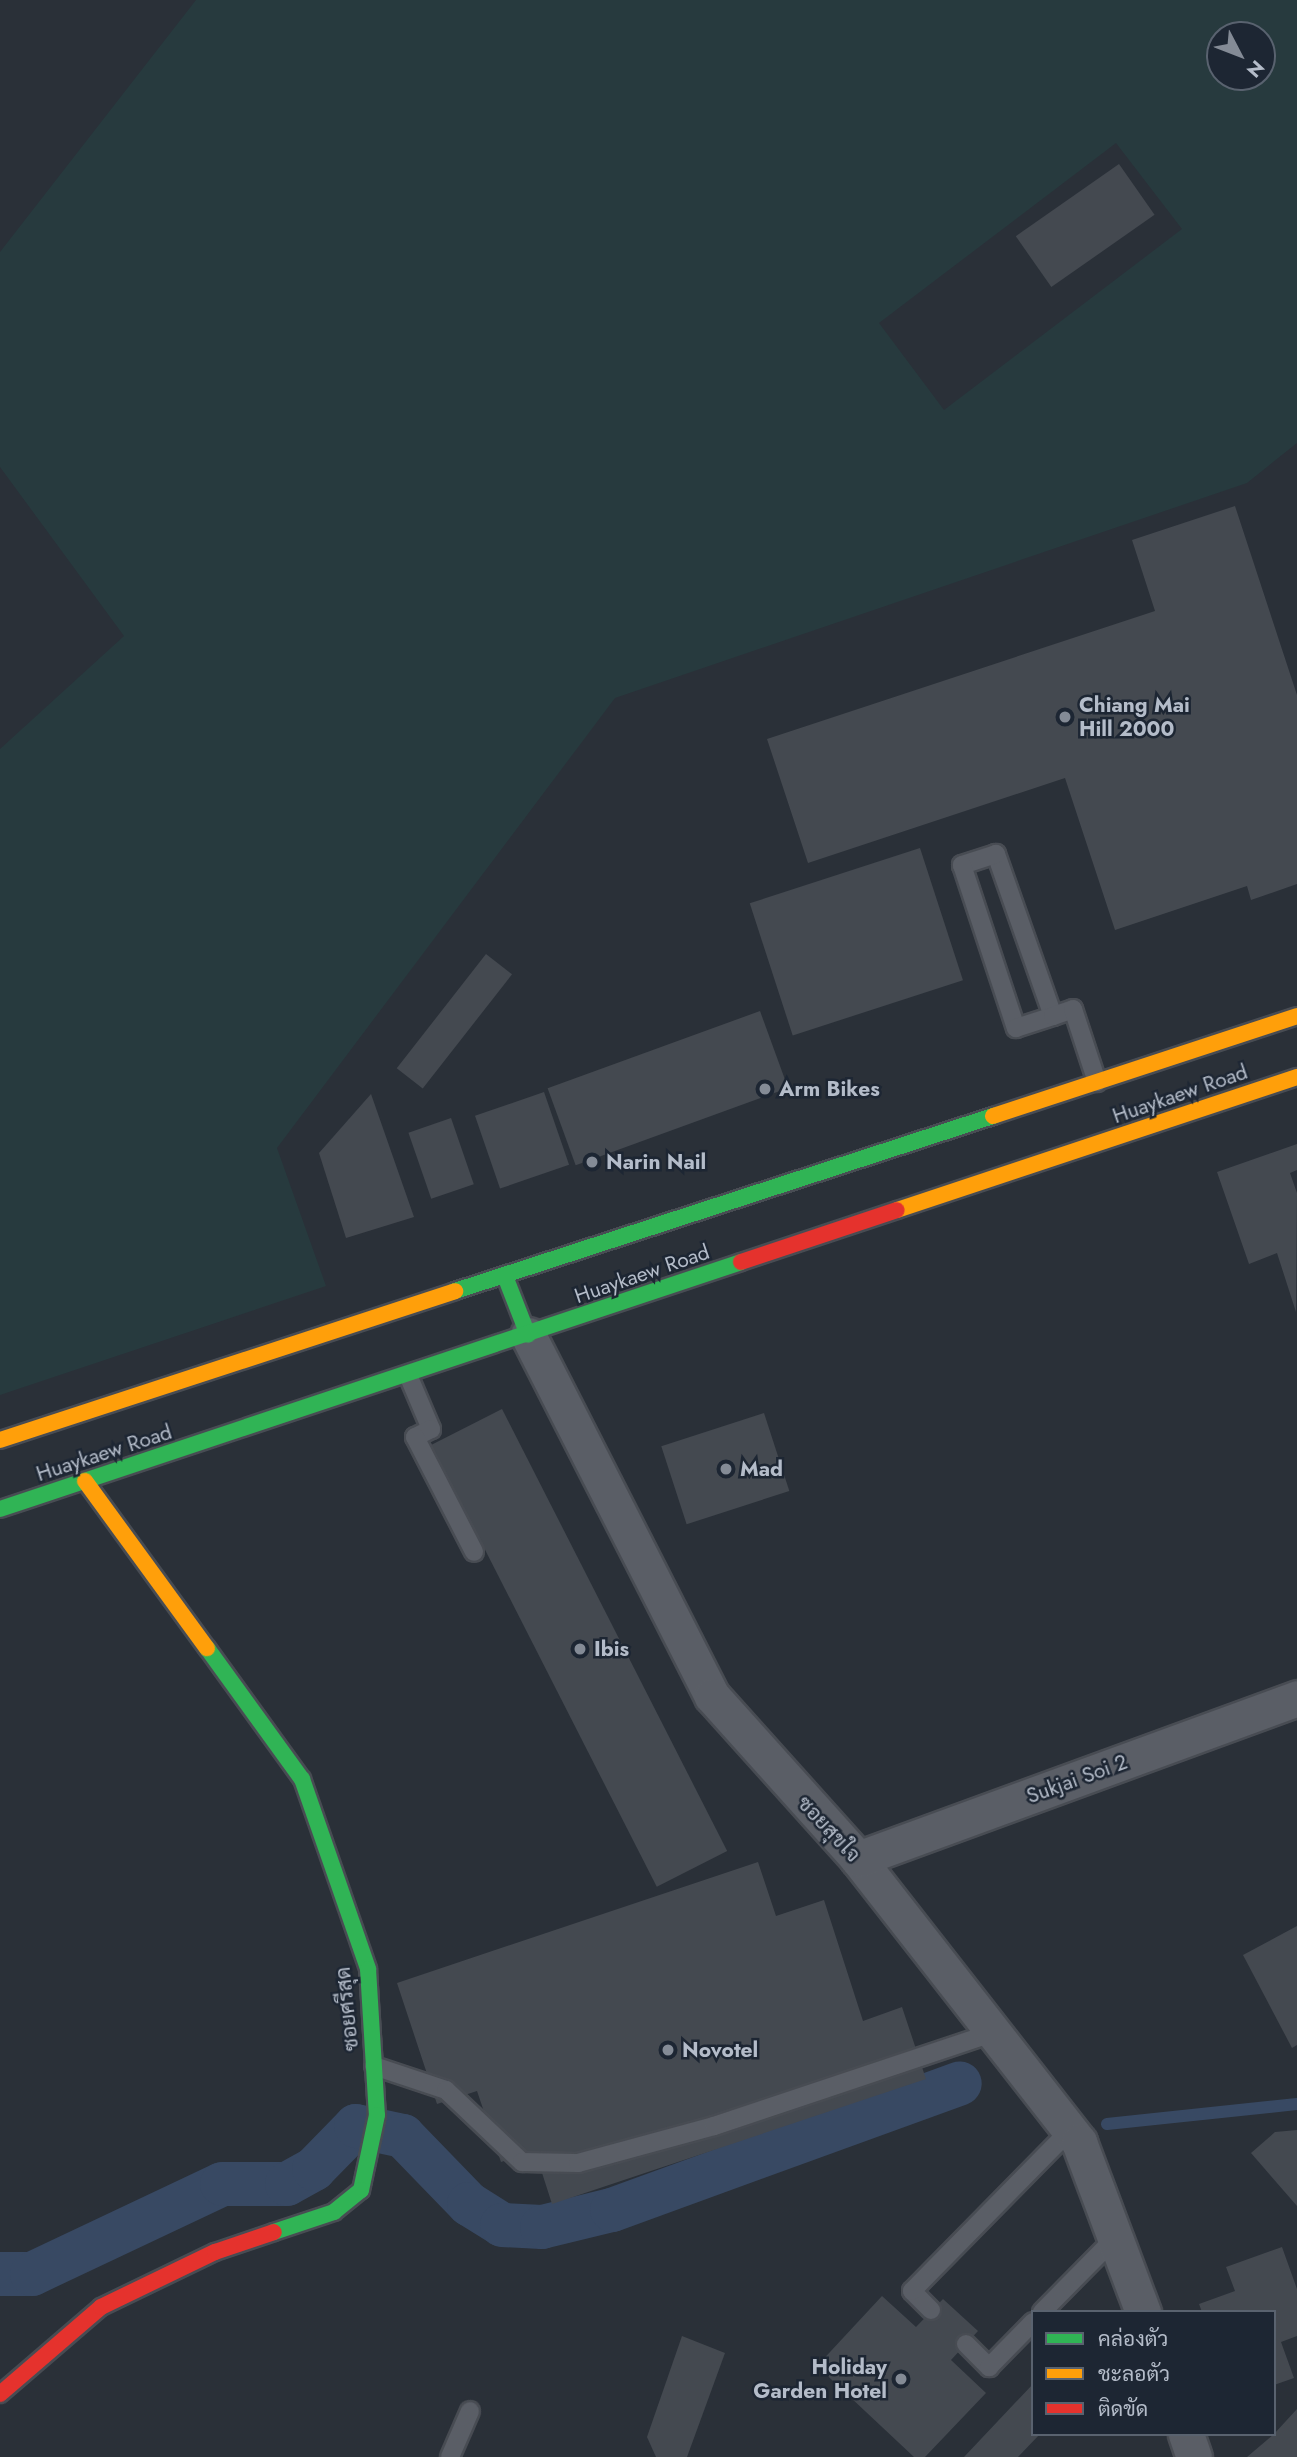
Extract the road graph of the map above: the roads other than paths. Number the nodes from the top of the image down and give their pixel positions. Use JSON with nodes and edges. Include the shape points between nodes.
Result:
{"nodes":[{"id":1,"x":1053,"y":1016,"type":"junction"},
{"id":2,"x":1297,"y":1016,"type":"edge"},
{"id":3,"x":1297,"y":1077,"type":"edge"},
{"id":4,"x":1097,"y":1082,"type":"junction"},
{"id":5,"x":506,"y":1276,"type":"junction"},
{"id":6,"x":527,"y":1335,"type":"junction"},
{"id":7,"x":408,"y":1375,"type":"junction"},
{"id":8,"x":0,"y":1440,"type":"edge"},
{"id":9,"x":85,"y":1481,"type":"junction"},
{"id":10,"x":0,"y":1510,"type":"edge"},
{"id":11,"x":474,"y":1552,"type":"dead end"},
{"id":12,"x":1297,"y":1698,"type":"edge"},
{"id":13,"x":858,"y":1859,"type":"junction"},
{"id":14,"x":995,"y":2032,"type":"junction"},
{"id":15,"x":374,"y":2066,"type":"junction"},
{"id":16,"x":1070,"y":2130,"type":"junction"},
{"id":17,"x":1117,"y":2236,"type":"junction"},
{"id":18,"x":931,"y":2310,"type":"dead end"},
{"id":19,"x":1044,"y":2310,"type":"edge"},
{"id":20,"x":1142,"y":2310,"type":"edge"},
{"id":21,"x":1031,"y":2324,"type":"edge"},
{"id":22,"x":966,"y":2344,"type":"dead end"},
{"id":23,"x":0,"y":2394,"type":"edge"},
{"id":24,"x":470,"y":2411,"type":"dead end"},
{"id":25,"x":1187,"y":2436,"type":"edge"},
{"id":26,"x":450,"y":2457,"type":"edge"},
{"id":27,"x":1194,"y":2457,"type":"edge"}],
"edges":[{"from":1,"to":1,"type":"lane","via":[[996,854],[962,865],[1016,1028]]},
{"from":1,"to":4,"type":"lane","via":[[1073,1009]]},
{"from":2,"to":4,"type":"main road","name":"Huaykaew Road"},
{"from":3,"to":6,"type":"main road","name":"Huaykaew Road"},
{"from":4,"to":5,"type":"main road","name":"Huaykaew Road"},
{"from":5,"to":6,"type":"main road"},
{"from":5,"to":8,"type":"main road","name":"Huaykaew Road"},
{"from":6,"to":7,"type":"main road","name":"Huaykaew Road"},
{"from":6,"to":13,"type":"street","name":"ซอยสุขใจ","via":[[712,1696]]},
{"from":7,"to":9,"type":"main road","name":"Huaykaew Road"},
{"from":7,"to":11,"type":"lane","via":[[434,1436],[415,1437]]},
{"from":9,"to":10,"type":"main road","name":"Huaykaew Road"},
{"from":9,"to":15,"type":"main road","name":"ซอยศรีสุด","via":[[302,1779],[368,1969]]},
{"from":12,"to":13,"type":"street","name":"Sukjai Soi 2"},
{"from":13,"to":14,"type":"street","name":"ซอยสุขใจ"},
{"from":14,"to":15,"type":"lane","via":[[713,2126],[578,2163],[522,2162],[446,2090]]},
{"from":14,"to":16,"type":"street","name":"ซอยสุขใจ"},
{"from":15,"to":23,"type":"main road","name":"ซอยศรีสุด","via":[[377,2115],[373,2154],[361,2190],[334,2212],[215,2252],[101,2307]]},
{"from":16,"to":17,"type":"street","name":"ซอยสุขใจ","via":[[1097,2181]]},
{"from":16,"to":18,"type":"lane","via":[[912,2291]]},
{"from":17,"to":19,"type":"lane"},
{"from":17,"to":20,"type":"street","name":"ซอยสุขใจ"},
{"from":21,"to":22,"type":"lane","via":[[989,2367]]},
{"from":24,"to":26,"type":"lane"},
{"from":25,"to":27,"type":"street"}]}
